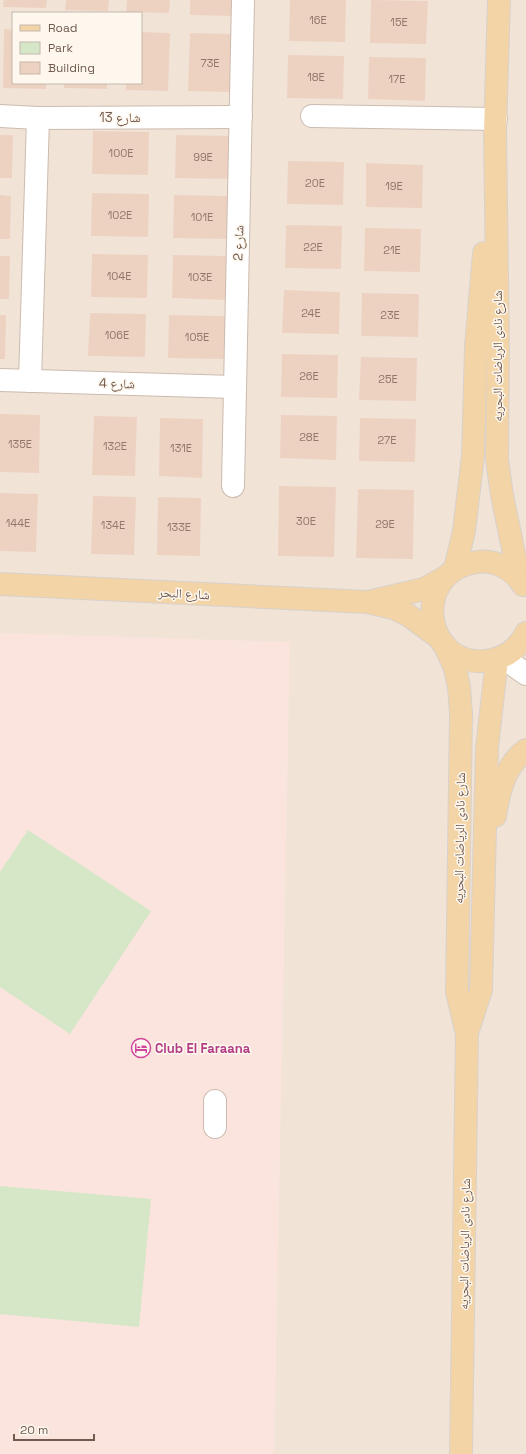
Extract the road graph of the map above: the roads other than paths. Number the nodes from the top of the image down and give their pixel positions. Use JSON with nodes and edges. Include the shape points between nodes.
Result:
{"nodes":[{"id":1,"x":243,"y":0,"type":"edge"},
{"id":2,"x":499,"y":0,"type":"edge"},
{"id":3,"x":0,"y":116,"type":"edge"},
{"id":4,"x":312,"y":116,"type":"dead end"},
{"id":5,"x":241,"y":117,"type":"junction"},
{"id":6,"x":38,"y":118,"type":"junction"},
{"id":7,"x":496,"y":126,"type":"junction"},
{"id":8,"x":0,"y":380,"type":"edge"},
{"id":9,"x":30,"y":381,"type":"junction"},
{"id":10,"x":234,"y":387,"type":"junction"},
{"id":11,"x":233,"y":486,"type":"dead end"},
{"id":12,"x":450,"y":574,"type":"junction"},
{"id":13,"x":522,"y":583,"type":"edge"},
{"id":14,"x":0,"y":584,"type":"edge"},
{"id":15,"x":367,"y":602,"type":"junction"},
{"id":16,"x":526,"y":633,"type":"edge"},
{"id":17,"x":441,"y":641,"type":"junction"},
{"id":18,"x":500,"y":658,"type":"junction"},
{"id":19,"x":526,"y":674,"type":"edge"},
{"id":20,"x":526,"y":750,"type":"edge"},
{"id":21,"x":484,"y":872,"type":"junction"},
{"id":22,"x":467,"y":1034,"type":"junction"},
{"id":23,"x":215,"y":1101,"type":"dead end"},
{"id":24,"x":215,"y":1127,"type":"dead end"},
{"id":25,"x":461,"y":1454,"type":"edge"}],
"edges":[{"from":1,"to":5,"type":"street","name":"شارع 2"},
{"from":2,"to":7,"type":"main road","name":"شارع نادى الرياضات البحريه"},
{"from":3,"to":6,"type":"street","name":"شارع 13"},
{"from":4,"to":7,"type":"street"},
{"from":5,"to":6,"type":"street","name":"شارع 13"},
{"from":5,"to":10,"type":"street","name":"شارع 2"},
{"from":6,"to":9,"type":"street"},
{"from":7,"to":12,"type":"main road","name":"شارع نادى الرياضات البحريه","via":[[476,346],[472,463],[464,531]]},
{"from":7,"to":13,"type":"main road","name":"شارع نادى الرياضات البحريه","via":[[497,460],[502,495]]},
{"from":8,"to":9,"type":"street","name":"شارع 4"},
{"from":9,"to":10,"type":"street","name":"شارع 4"},
{"from":10,"to":11,"type":"street","name":"شارع 2"},
{"from":12,"to":13,"type":"main road","name":"شارع البحر","via":[[468,563],[482,561],[496,563],[508,569]]},
{"from":12,"to":15,"type":"main road","name":"شارع البحر","via":[[424,589]]},
{"from":12,"to":17,"type":"main road","name":"شارع نادى الرياضات البحريه","via":[[437,589],[433,601],[433,619]]},
{"from":14,"to":15,"type":"main road","name":"شارع البحر"},
{"from":15,"to":17,"type":"main road","name":"شارع البحر","via":[[393,608],[408,615]]},
{"from":16,"to":18,"type":"main road","via":[[513,650]]},
{"from":17,"to":18,"type":"main road","name":"شارع البحر","via":[[454,654],[468,660],[482,662]]},
{"from":17,"to":22,"type":"main road","name":"شارع نادى الرياضات البحريه","via":[[455,668],[461,713],[457,992]]},
{"from":18,"to":19,"type":"street"},
{"from":18,"to":21,"type":"main road","name":"شارع نادى الرياضات البحريه","via":[[487,748]]},
{"from":20,"to":21,"type":"main road","via":[[518,756],[505,774],[497,800]]},
{"from":21,"to":22,"type":"main road","name":"شارع نادى الرياضات البحريه","via":[[481,990]]},
{"from":22,"to":25,"type":"main road","name":"شارع نادى الرياضات البحريه"},
{"from":23,"to":24,"type":"street"}]}
